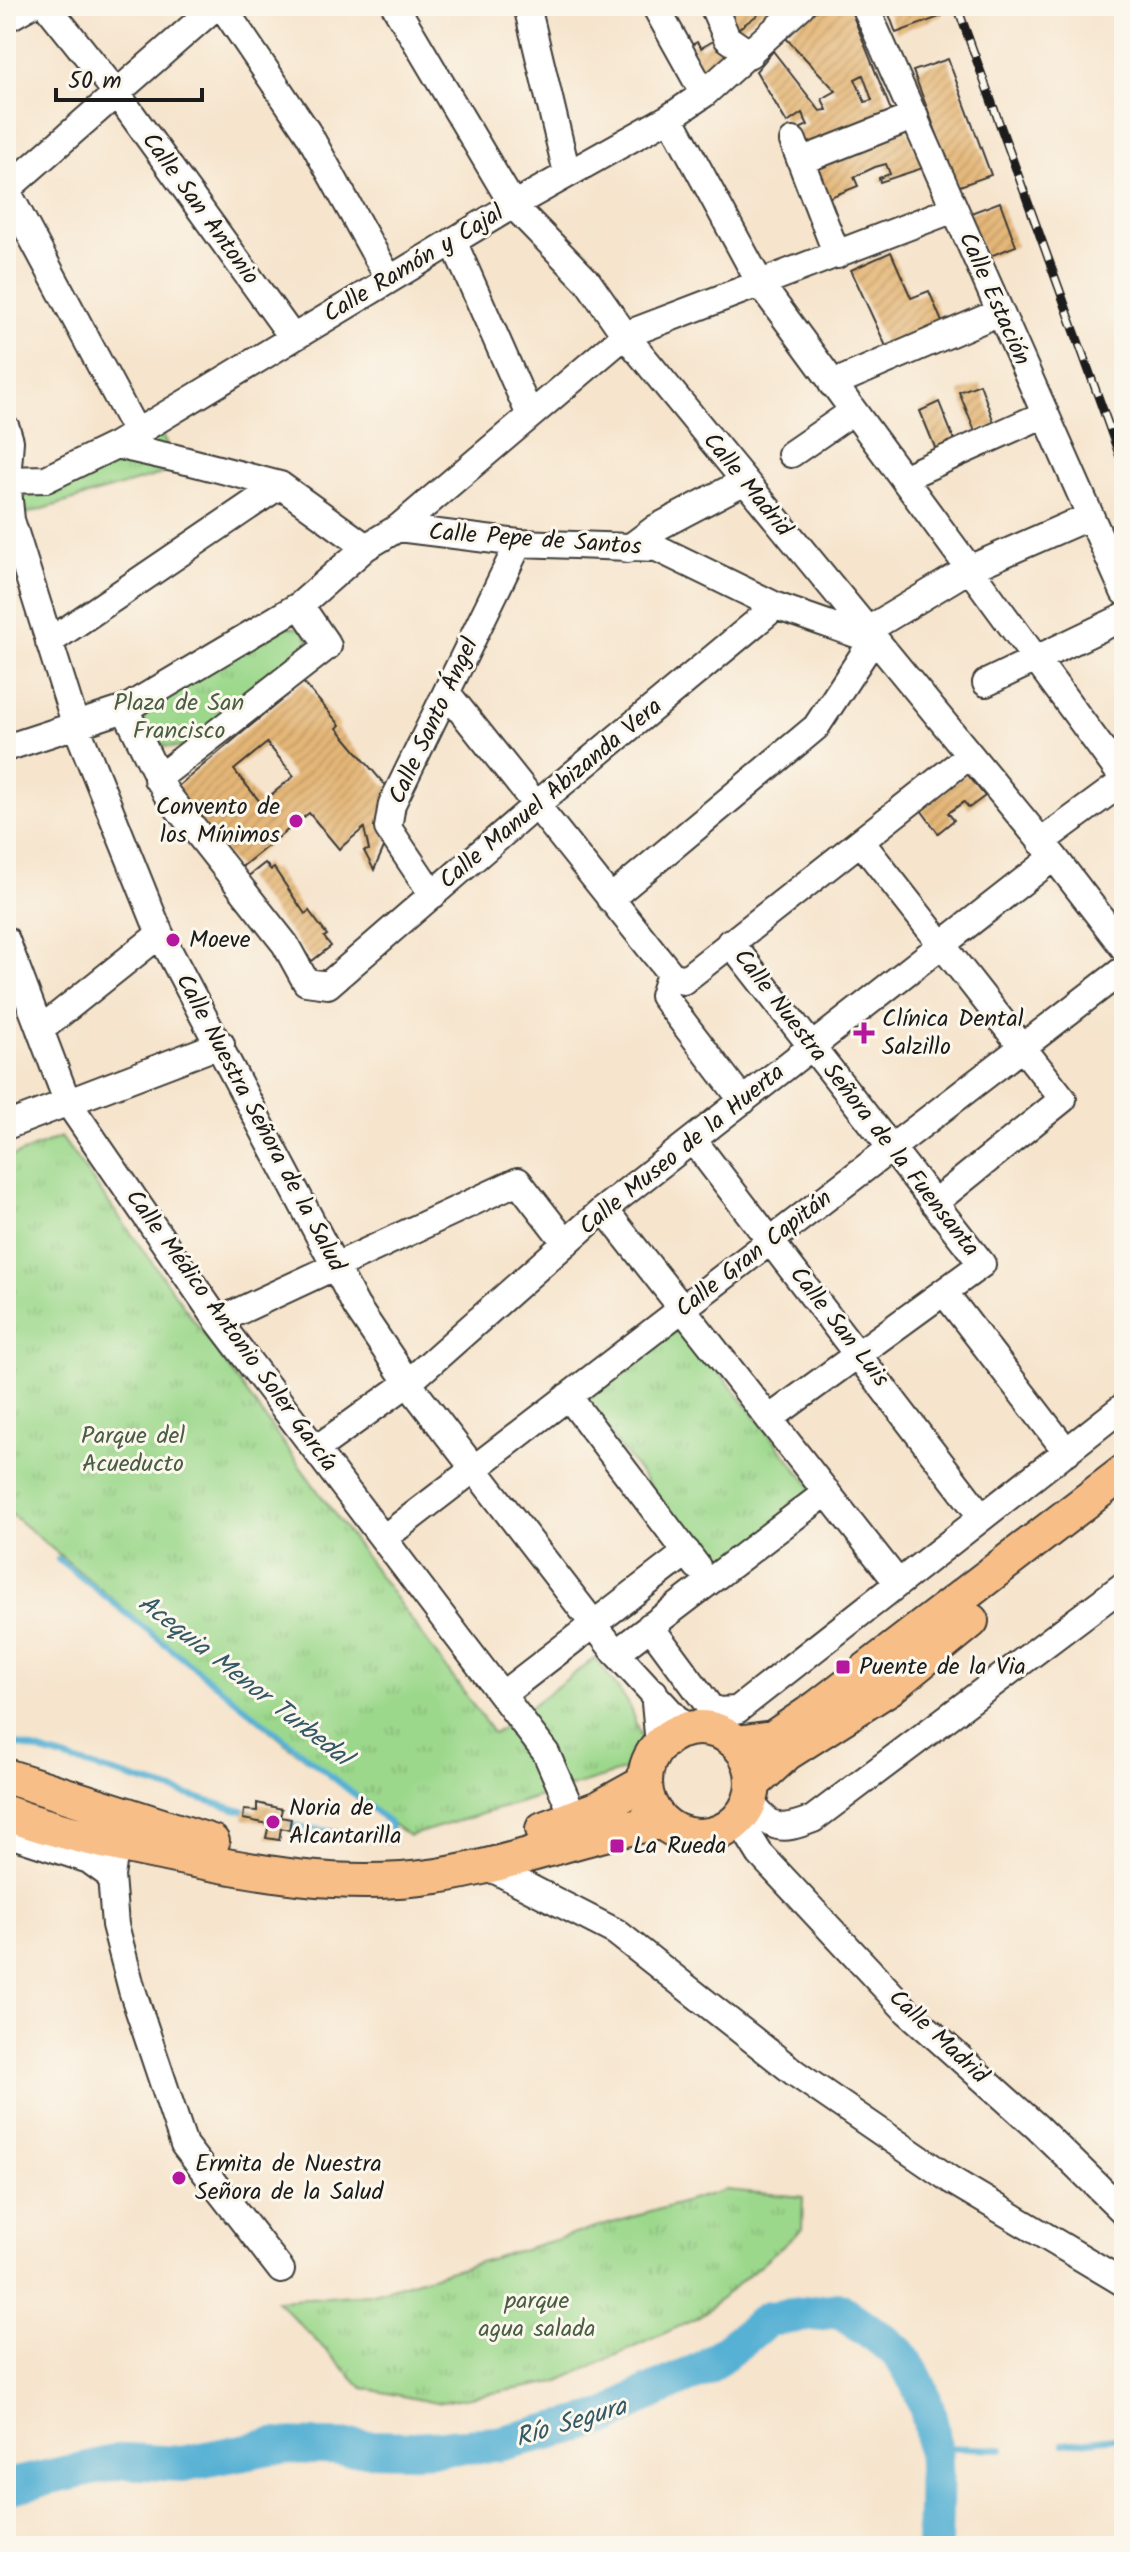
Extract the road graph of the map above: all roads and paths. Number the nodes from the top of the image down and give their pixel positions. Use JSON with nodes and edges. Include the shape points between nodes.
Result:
{"nodes":[{"id":1,"x":29,"y":6,"type":"edge"},
{"id":2,"x":47,"y":6,"type":"edge"},
{"id":3,"x":219,"y":6,"type":"edge"},
{"id":4,"x":395,"y":6,"type":"edge"},
{"id":5,"x":527,"y":6,"type":"edge"},
{"id":6,"x":655,"y":6,"type":"edge"},
{"id":7,"x":713,"y":6,"type":"edge"},
{"id":8,"x":801,"y":6,"type":"edge"},
{"id":9,"x":865,"y":6,"type":"edge"},
{"id":10,"x":6,"y":19,"type":"edge"},
{"id":11,"x":750,"y":54,"type":"junction"},
{"id":12,"x":115,"y":91,"type":"junction"},
{"id":13,"x":704,"y":94,"type":"junction"},
{"id":14,"x":915,"y":116,"type":"junction"},
{"id":15,"x":670,"y":117,"type":"junction"},
{"id":16,"x":567,"y":173,"type":"junction"},
{"id":17,"x":6,"y":190,"type":"edge"},
{"id":18,"x":513,"y":205,"type":"junction"},
{"id":19,"x":954,"y":209,"type":"junction"},
{"id":20,"x":453,"y":241,"type":"junction"},
{"id":21,"x":837,"y":255,"type":"junction"},
{"id":22,"x":389,"y":279,"type":"junction"},
{"id":23,"x":761,"y":285,"type":"junction"},
{"id":24,"x":1000,"y":312,"type":"junction"},
{"id":25,"x":625,"y":335,"type":"junction"},
{"id":26,"x":293,"y":338,"type":"junction"},
{"id":27,"x":832,"y":384,"type":"junction"},
{"id":28,"x":852,"y":412,"type":"junction"},
{"id":29,"x":529,"y":413,"type":"junction"},
{"id":30,"x":1045,"y":414,"type":"junction"},
{"id":31,"x":6,"y":428,"type":"edge"},
{"id":32,"x":126,"y":438,"type":"junction"},
{"id":33,"x":791,"y":454,"type":"dead end"},
{"id":34,"x":905,"y":477,"type":"junction"},
{"id":35,"x":6,"y":480,"type":"edge"},
{"id":36,"x":743,"y":482,"type":"junction"},
{"id":37,"x":280,"y":485,"type":"junction"},
{"id":38,"x":1090,"y":516,"type":"junction"},
{"id":39,"x":398,"y":528,"type":"junction"},
{"id":40,"x":519,"y":543,"type":"junction"},
{"id":41,"x":366,"y":547,"type":"junction"},
{"id":42,"x":628,"y":549,"type":"junction"},
{"id":43,"x":969,"y":569,"type":"junction"},
{"id":44,"x":1124,"y":592,"type":"edge"},
{"id":45,"x":300,"y":605,"type":"junction"},
{"id":46,"x":776,"y":606,"type":"junction"},
{"id":47,"x":1124,"y":617,"type":"edge"},
{"id":48,"x":869,"y":636,"type":"junction"},
{"id":49,"x":49,"y":642,"type":"junction"},
{"id":50,"x":1037,"y":660,"type":"junction"},
{"id":51,"x":986,"y":683,"type":"dead end"},
{"id":52,"x":447,"y":693,"type":"junction"},
{"id":53,"x":125,"y":709,"type":"junction"},
{"id":54,"x":75,"y":723,"type":"junction"},
{"id":55,"x":6,"y":748,"type":"edge"},
{"id":56,"x":970,"y":755,"type":"junction"},
{"id":57,"x":157,"y":779,"type":"junction"},
{"id":58,"x":1124,"y":780,"type":"edge"},
{"id":59,"x":536,"y":805,"type":"junction"},
{"id":60,"x":862,"y":843,"type":"junction"},
{"id":61,"x":1048,"y":850,"type":"junction"},
{"id":62,"x":433,"y":895,"type":"junction"},
{"id":63,"x":610,"y":899,"type":"junction"},
{"id":64,"x":160,"y":934,"type":"junction"},
{"id":65,"x":6,"y":940,"type":"edge"},
{"id":66,"x":730,"y":942,"type":"junction"},
{"id":67,"x":942,"y":945,"type":"junction"},
{"id":68,"x":1124,"y":948,"type":"edge"},
{"id":69,"x":1124,"y":969,"type":"edge"},
{"id":70,"x":676,"y":977,"type":"junction"},
{"id":71,"x":40,"y":1030,"type":"junction"},
{"id":72,"x":221,"y":1044,"type":"junction"},
{"id":73,"x":812,"y":1047,"type":"junction"},
{"id":74,"x":1022,"y":1047,"type":"junction"},
{"id":75,"x":67,"y":1101,"type":"junction"},
{"id":76,"x":743,"y":1101,"type":"junction"},
{"id":77,"x":6,"y":1126,"type":"edge"},
{"id":78,"x":693,"y":1140,"type":"junction"},
{"id":79,"x":891,"y":1148,"type":"junction"},
{"id":80,"x":934,"y":1203,"type":"junction"},
{"id":81,"x":604,"y":1209,"type":"junction"},
{"id":82,"x":771,"y":1240,"type":"junction"},
{"id":83,"x":566,"y":1243,"type":"junction"},
{"id":84,"x":336,"y":1266,"type":"junction"},
{"id":85,"x":944,"y":1292,"type":"junction"},
{"id":86,"x":682,"y":1309,"type":"junction"},
{"id":87,"x":218,"y":1321,"type":"junction"},
{"id":88,"x":860,"y":1354,"type":"junction"},
{"id":89,"x":408,"y":1383,"type":"junction"},
{"id":90,"x":568,"y":1396,"type":"junction"},
{"id":91,"x":1124,"y":1406,"type":"edge"},
{"id":92,"x":769,"y":1419,"type":"junction"},
{"id":93,"x":316,"y":1449,"type":"junction"},
{"id":94,"x":1067,"y":1452,"type":"junction"},
{"id":95,"x":474,"y":1469,"type":"junction"},
{"id":96,"x":1124,"y":1472,"type":"edge"},
{"id":97,"x":827,"y":1492,"type":"junction"},
{"id":98,"x":1124,"y":1495,"type":"edge"},
{"id":99,"x":982,"y":1517,"type":"junction"},
{"id":100,"x":384,"y":1538,"type":"junction"},
{"id":101,"x":687,"y":1552,"type":"junction"},
{"id":102,"x":709,"y":1581,"type":"junction"},
{"id":103,"x":898,"y":1583,"type":"junction"},
{"id":104,"x":1124,"y":1585,"type":"edge"},
{"id":105,"x":593,"y":1624,"type":"junction"},
{"id":106,"x":650,"y":1626,"type":"junction"},
{"id":107,"x":616,"y":1653,"type":"junction"},
{"id":108,"x":503,"y":1694,"type":"junction"},
{"id":109,"x":673,"y":1738,"type":"junction"},
{"id":110,"x":737,"y":1743,"type":"junction"},
{"id":111,"x":6,"y":1776,"type":"edge"},
{"id":112,"x":644,"y":1783,"type":"junction"},
{"id":113,"x":741,"y":1809,"type":"junction"},
{"id":114,"x":6,"y":1813,"type":"edge"},
{"id":115,"x":574,"y":1817,"type":"junction"},
{"id":116,"x":662,"y":1822,"type":"junction"},
{"id":117,"x":6,"y":1833,"type":"edge"},
{"id":118,"x":113,"y":1860,"type":"junction"},
{"id":119,"x":487,"y":1866,"type":"junction"},
{"id":120,"x":1124,"y":2212,"type":"edge"},
{"id":121,"x":281,"y":2270,"type":"dead end"},
{"id":122,"x":1124,"y":2283,"type":"edge"}],
"edges":[{"from":1,"to":10,"type":"street"},
{"from":2,"to":12,"type":"street","name":"Calle San Antonio"},
{"from":3,"to":12,"type":"street"},
{"from":3,"to":22,"type":"street","via":[[308,133]]},
{"from":4,"to":18,"type":"street","name":"Calle Madrid"},
{"from":5,"to":16,"type":"street"},
{"from":6,"to":13,"type":"street"},
{"from":7,"to":11,"type":"street","via":[[727,38]]},
{"from":8,"to":11,"type":"street","name":"Calle Ramón y Cajal"},
{"from":9,"to":14,"type":"street","name":"Calle Estación"},
{"from":11,"to":13,"type":"street","name":"Calle Ramón y Cajal"},
{"from":12,"to":17,"type":"street"},
{"from":12,"to":26,"type":"street","name":"Calle San Antonio"},
{"from":13,"to":15,"type":"street","name":"Calle Ramón y Cajal"},
{"from":14,"to":19,"type":"street","name":"Calle Estación"},
{"from":14,"to":21,"type":"street","via":[[797,151]]},
{"from":15,"to":16,"type":"street","name":"Calle Ramón y Cajal"},
{"from":15,"to":23,"type":"street"},
{"from":16,"to":18,"type":"street","name":"Calle Ramón y Cajal"},
{"from":17,"to":32,"type":"street"},
{"from":18,"to":20,"type":"street","name":"Calle Ramón y Cajal"},
{"from":18,"to":25,"type":"street","name":"Calle Madrid","via":[[588,282]]},
{"from":19,"to":21,"type":"street"},
{"from":19,"to":24,"type":"street","name":"Calle Estación"},
{"from":20,"to":22,"type":"street","name":"Calle Ramón y Cajal"},
{"from":20,"to":29,"type":"street"},
{"from":21,"to":23,"type":"street"},
{"from":22,"to":26,"type":"street","name":"Calle Ramón y Cajal"},
{"from":23,"to":25,"type":"street"},
{"from":23,"to":27,"type":"street"},
{"from":24,"to":27,"type":"street"},
{"from":24,"to":30,"type":"street","name":"Calle Estación"},
{"from":25,"to":29,"type":"street"},
{"from":25,"to":36,"type":"street","name":"Calle Madrid"},
{"from":26,"to":32,"type":"street","name":"Calle Ramón y Cajal"},
{"from":27,"to":28,"type":"street"},
{"from":28,"to":33,"type":"street"},
{"from":28,"to":34,"type":"street"},
{"from":29,"to":39,"type":"street"},
{"from":30,"to":34,"type":"street"},
{"from":30,"to":38,"type":"street","name":"Calle Estación"},
{"from":31,"to":35,"type":"street","name":"Calle Nuestra Señora de la Salud"},
{"from":32,"to":35,"type":"street","name":"Calle Ramón y Cajal","via":[[46,479]]},
{"from":32,"to":37,"type":"street","via":[[180,459]]},
{"from":34,"to":43,"type":"street"},
{"from":35,"to":49,"type":"street","name":"Calle Nuestra Señora de la Salud","via":[[11,520]]},
{"from":36,"to":42,"type":"street","via":[[656,528]]},
{"from":36,"to":48,"type":"street","name":"Calle Madrid"},
{"from":37,"to":41,"type":"street"},
{"from":37,"to":49,"type":"street"},
{"from":38,"to":43,"type":"street"},
{"from":38,"to":44,"type":"street","name":"Calle Estación"},
{"from":39,"to":40,"type":"street","name":"Calle Pepe de Santos"},
{"from":39,"to":41,"type":"street","name":"Calle Pepe de Santos"},
{"from":40,"to":42,"type":"street","name":"Calle Pepe de Santos"},
{"from":40,"to":52,"type":"street","name":"Calle Santo Ángel"},
{"from":41,"to":45,"type":"street","name":"Calle Pepe de Santos"},
{"from":42,"to":46,"type":"street","name":"Calle Pepe de Santos","via":[[657,548]]},
{"from":43,"to":48,"type":"street"},
{"from":43,"to":50,"type":"street"},
{"from":45,"to":53,"type":"street","name":"Calle Pepe de Santos"},
{"from":45,"to":57,"type":"street","via":[[328,646]]},
{"from":46,"to":48,"type":"street","name":"Calle Pepe de Santos"},
{"from":46,"to":59,"type":"street","name":"Calle Manuel Abizanda Vera"},
{"from":47,"to":50,"type":"street"},
{"from":48,"to":56,"type":"street","name":"Calle Madrid"},
{"from":48,"to":63,"type":"street","via":[[816,727]]},
{"from":49,"to":54,"type":"street","name":"Calle Nuestra Señora de la Salud"},
{"from":50,"to":51,"type":"street"},
{"from":50,"to":58,"type":"street"},
{"from":52,"to":59,"type":"street"},
{"from":52,"to":62,"type":"street","name":"Calle Santo Ángel","via":[[392,804],[388,828]]},
{"from":53,"to":54,"type":"street","name":"Calle Pepe de Santos"},
{"from":53,"to":57,"type":"street"},
{"from":54,"to":55,"type":"street","name":"Calle Pepe de Santos"},
{"from":54,"to":64,"type":"street","name":"Calle Nuestra Señora de la Salud"},
{"from":56,"to":60,"type":"street"},
{"from":56,"to":61,"type":"street","name":"Calle Madrid"},
{"from":57,"to":62,"type":"street","name":"Calle Manuel Abizanda Vera","via":[[317,983]]},
{"from":58,"to":61,"type":"street","name":"Calle Museo de la Huerta"},
{"from":59,"to":62,"type":"street","name":"Calle Manuel Abizanda Vera"},
{"from":59,"to":63,"type":"street"},
{"from":60,"to":66,"type":"street"},
{"from":60,"to":67,"type":"street"},
{"from":61,"to":67,"type":"street","name":"Calle Museo de la Huerta"},
{"from":61,"to":68,"type":"street","name":"Calle Madrid"},
{"from":63,"to":70,"type":"street"},
{"from":64,"to":71,"type":"street"},
{"from":64,"to":72,"type":"street","name":"Calle Nuestra Señora de la Salud"},
{"from":65,"to":71,"type":"street","name":"Calle Médico Antonio Soler García"},
{"from":66,"to":70,"type":"street"},
{"from":66,"to":73,"type":"street","name":"Calle Nuestra Señora de la Fuensanta"},
{"from":67,"to":73,"type":"street","name":"Calle Museo de la Huerta"},
{"from":67,"to":74,"type":"street"},
{"from":69,"to":74,"type":"street","name":"Calle Gran Capitán"},
{"from":70,"to":76,"type":"street","via":[[663,996]]},
{"from":71,"to":75,"type":"street","name":"Calle Médico Antonio Soler García"},
{"from":72,"to":75,"type":"street"},
{"from":72,"to":84,"type":"street","name":"Calle Nuestra Señora de la Salud"},
{"from":73,"to":76,"type":"street","name":"Calle Museo de la Huerta"},
{"from":73,"to":79,"type":"street","name":"Calle Nuestra Señora de la Fuensanta"},
{"from":74,"to":79,"type":"street","name":"Calle Gran Capitán"},
{"from":74,"to":80,"type":"street","via":[[1063,1099]]},
{"from":75,"to":77,"type":"street"},
{"from":75,"to":87,"type":"street","name":"Calle Médico Antonio Soler García"},
{"from":76,"to":78,"type":"street","name":"Calle Museo de la Huerta"},
{"from":78,"to":81,"type":"street","name":"Calle Museo de la Huerta"},
{"from":78,"to":82,"type":"street","name":"Calle San Luis"},
{"from":79,"to":80,"type":"street","name":"Calle Nuestra Señora de la Fuensanta"},
{"from":79,"to":82,"type":"street","name":"Calle Gran Capitán"},
{"from":80,"to":85,"type":"street","name":"Calle Nuestra Señora de la Fuensanta","via":[[982,1264]]},
{"from":81,"to":83,"type":"street","name":"Calle Museo de la Huerta"},
{"from":81,"to":86,"type":"street"},
{"from":82,"to":86,"type":"street","name":"Calle Gran Capitán"},
{"from":82,"to":88,"type":"street","name":"Calle San Luis"},
{"from":83,"to":84,"type":"street","via":[[518,1181]]},
{"from":83,"to":89,"type":"street","name":"Calle Museo de la Huerta"},
{"from":84,"to":87,"type":"street"},
{"from":84,"to":89,"type":"street","name":"Calle Nuestra Señora de la Salud"},
{"from":85,"to":88,"type":"street"},
{"from":85,"to":94,"type":"street"},
{"from":86,"to":90,"type":"street","name":"Calle Gran Capitán"},
{"from":86,"to":92,"type":"street"},
{"from":87,"to":93,"type":"street","name":"Calle Médico Antonio Soler García"},
{"from":88,"to":92,"type":"street"},
{"from":88,"to":99,"type":"street","name":"Calle San Luis"},
{"from":89,"to":93,"type":"street","name":"Calle Museo de la Huerta"},
{"from":89,"to":95,"type":"street","name":"Calle Nuestra Señora de la Salud"},
{"from":90,"to":95,"type":"street","name":"Calle Gran Capitán"},
{"from":90,"to":101,"type":"street"},
{"from":91,"to":94,"type":"street"},
{"from":92,"to":97,"type":"street"},
{"from":93,"to":100,"type":"street","name":"Calle Médico Antonio Soler García"},
{"from":94,"to":99,"type":"street"},
{"from":95,"to":100,"type":"street","name":"Calle Gran Capitán"},
{"from":95,"to":105,"type":"street","name":"Calle Nuestra Señora de la Salud"},
{"from":96,"to":110,"type":"main road","via":[[817,1708],[773,1738]]},
{"from":97,"to":102,"type":"street"},
{"from":97,"to":103,"type":"street"},
{"from":98,"to":113,"type":"main road","via":[[889,1688],[787,1753]]},
{"from":99,"to":103,"type":"street"},
{"from":100,"to":108,"type":"street","name":"Calle Médico Antonio Soler García"},
{"from":101,"to":102,"type":"street"},
{"from":101,"to":105,"type":"street"},
{"from":102,"to":106,"type":"street"},
{"from":103,"to":106,"type":"street","via":[[737,1710],[726,1713],[709,1706]]},
{"from":104,"to":113,"type":"street","via":[[813,1819],[783,1828]]},
{"from":105,"to":107,"type":"street","name":"Calle Nuestra Señora de la Salud"},
{"from":105,"to":108,"type":"street"},
{"from":106,"to":107,"type":"street"},
{"from":107,"to":109,"type":"street","name":"Calle Nuestra Señora de la Salud","via":[[654,1692]]},
{"from":108,"to":115,"type":"street","name":"Calle Médico Antonio Soler García","via":[[546,1753]]},
{"from":109,"to":110,"type":"main road","via":[[718,1731]]},
{"from":109,"to":112,"type":"main road","via":[[647,1764]]},
{"from":110,"to":113,"type":"main road","via":[[749,1760]]},
{"from":111,"to":115,"type":"main road","via":[[171,1831],[301,1861],[360,1865],[420,1860],[472,1850]]},
{"from":112,"to":115,"type":"main road"},
{"from":112,"to":116,"type":"main road","via":[[649,1805]]},
{"from":113,"to":116,"type":"main road","via":[[701,1837],[679,1833]]},
{"from":113,"to":120,"type":"street","name":"Calle Madrid","via":[[760,1854],[907,2011]]},
{"from":114,"to":118,"type":"main road"},
{"from":116,"to":119,"type":"main road","via":[[609,1830]]},
{"from":117,"to":118,"type":"street","via":[[89,1860]]},
{"from":118,"to":119,"type":"main road","via":[[312,1881],[372,1882]]},
{"from":118,"to":121,"type":"street","via":[[115,1925],[184,2145]]},
{"from":119,"to":122,"type":"street","via":[[616,1932],[808,2082],[951,2180]]}]}
